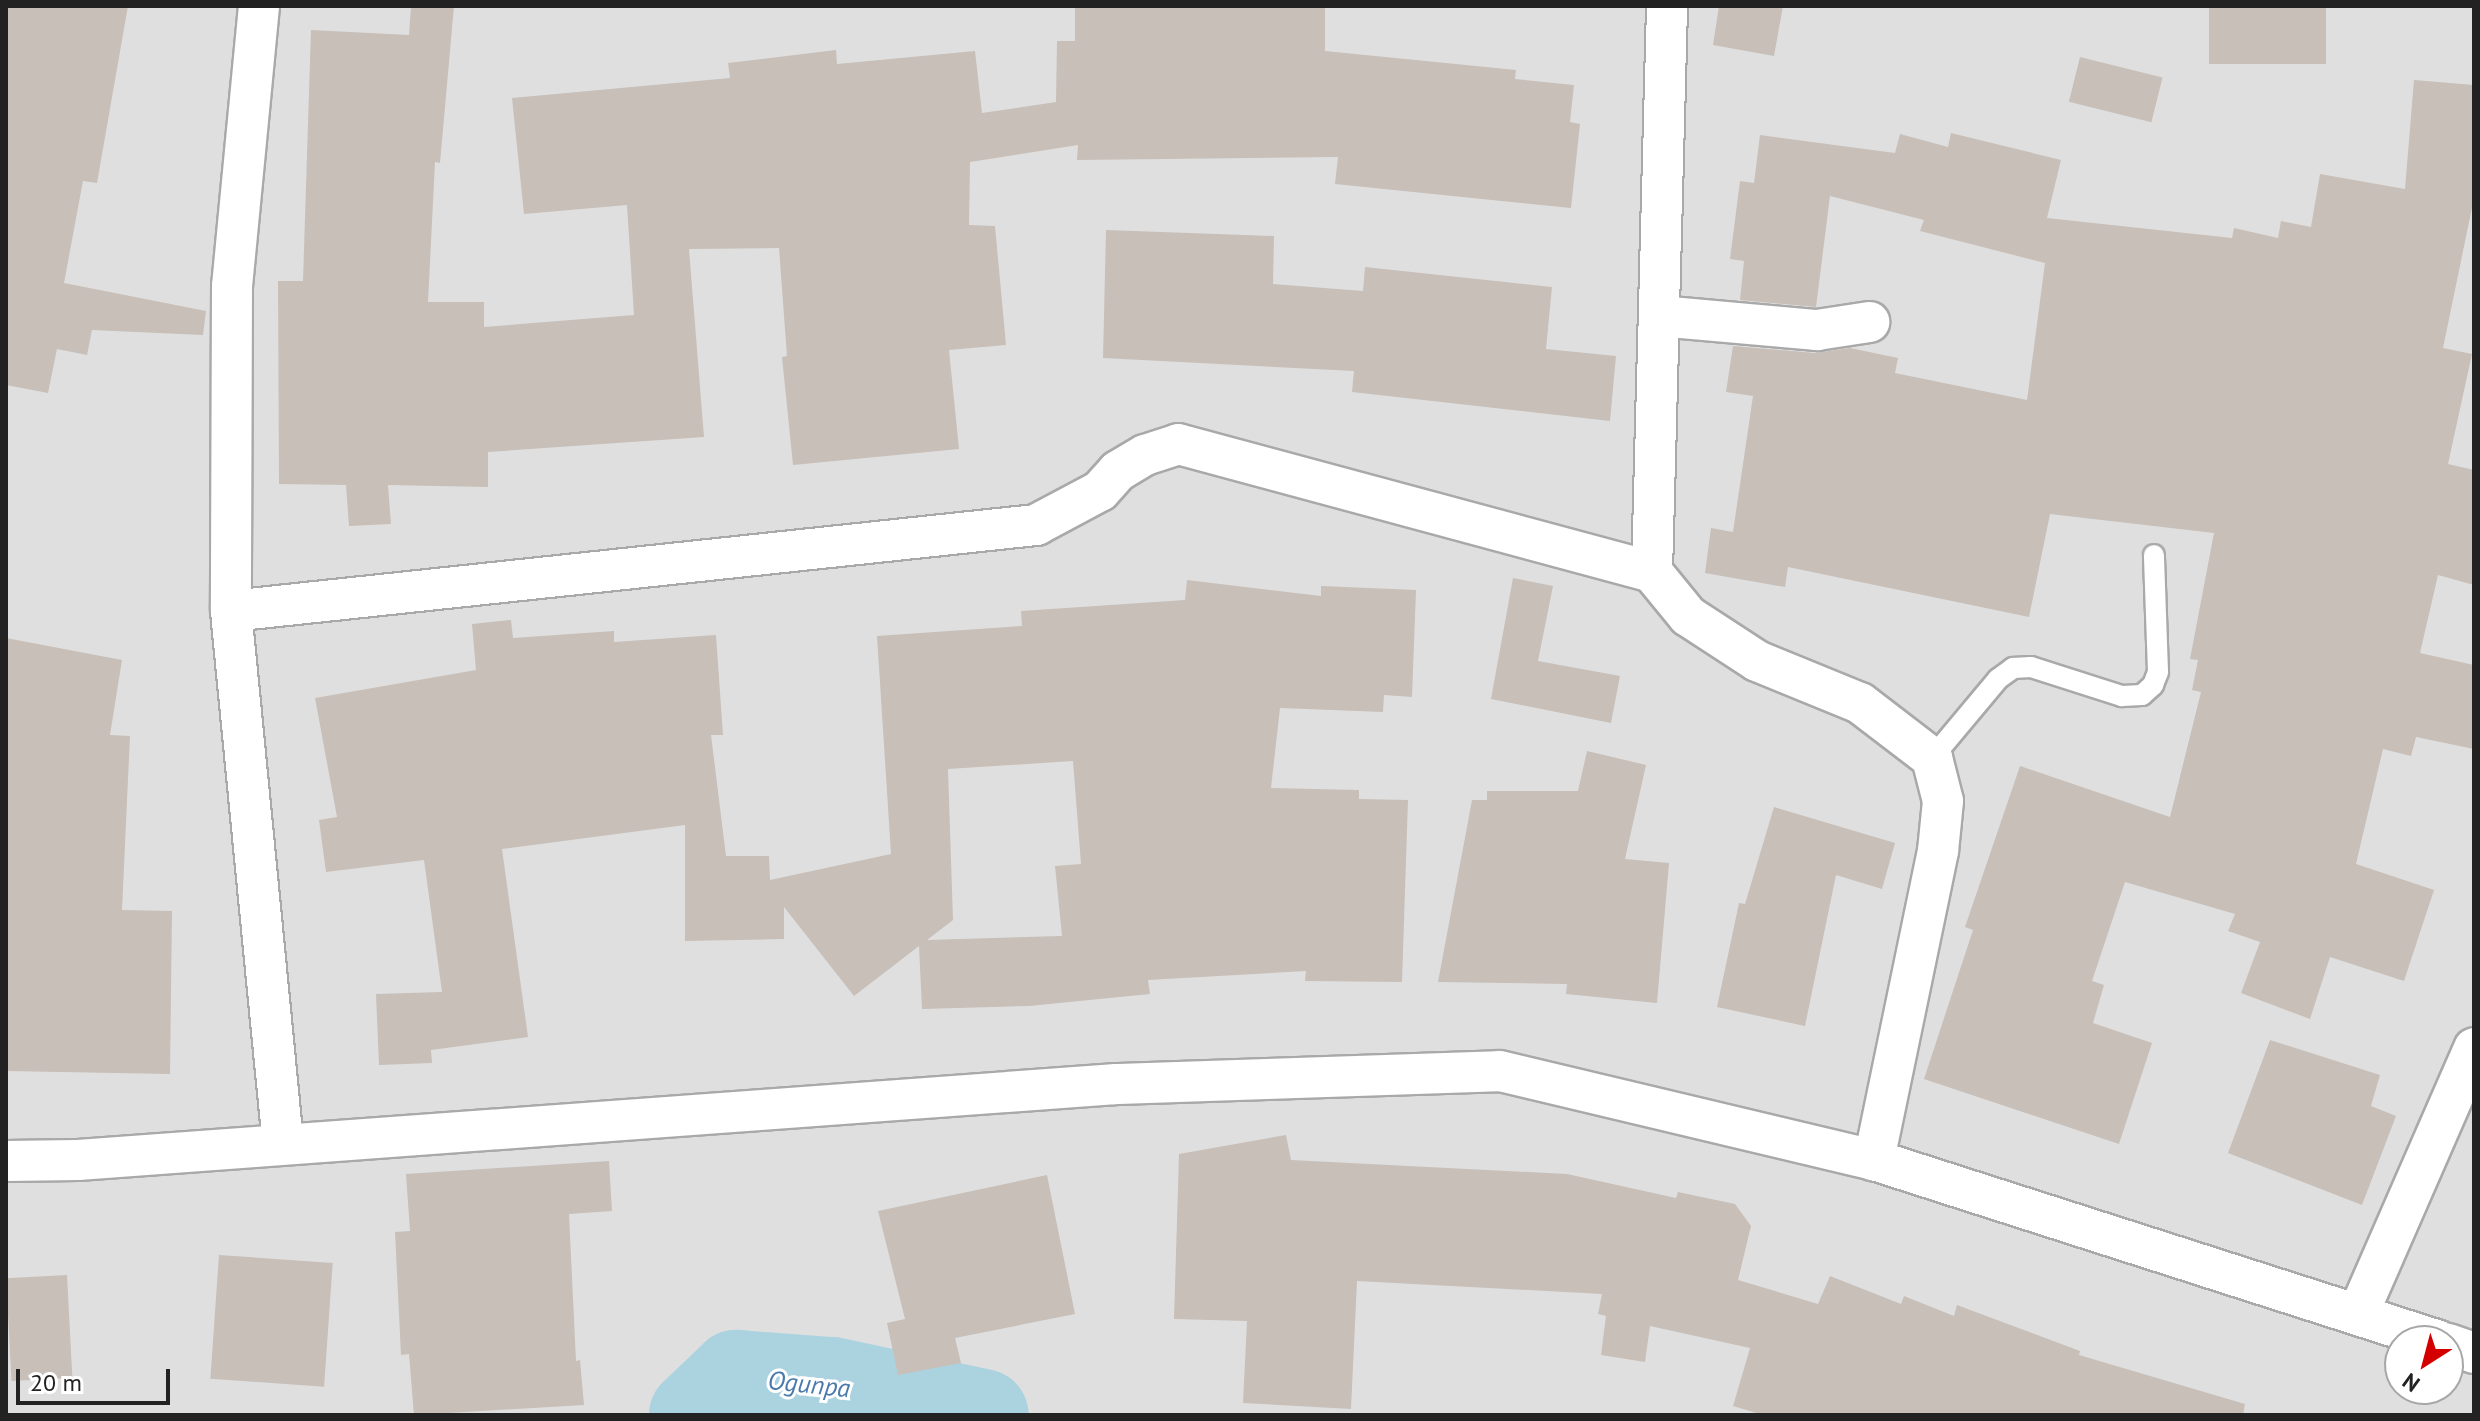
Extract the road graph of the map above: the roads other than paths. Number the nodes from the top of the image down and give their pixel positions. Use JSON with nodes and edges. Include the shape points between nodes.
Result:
{"nodes":[{"id":1,"x":259,"y":6,"type":"edge"},
{"id":2,"x":1667,"y":6,"type":"edge"},
{"id":3,"x":1659,"y":316,"type":"junction"},
{"id":4,"x":1869,"y":322,"type":"dead end"},
{"id":5,"x":2154,"y":555,"type":"dead end"},
{"id":6,"x":1652,"y":572,"type":"junction"},
{"id":7,"x":231,"y":611,"type":"junction"},
{"id":8,"x":1932,"y":758,"type":"junction"},
{"id":9,"x":2474,"y":1048,"type":"edge"},
{"id":10,"x":283,"y":1143,"type":"junction"},
{"id":11,"x":1874,"y":1160,"type":"junction"},
{"id":12,"x":6,"y":1161,"type":"edge"},
{"id":13,"x":2358,"y":1314,"type":"junction"},
{"id":14,"x":2391,"y":1325,"type":"edge"}],
"edges":[{"from":1,"to":7,"type":"street","via":[[232,286]]},
{"from":2,"to":3,"type":"street"},
{"from":3,"to":4,"type":"street","via":[[1817,330]]},
{"from":3,"to":6,"type":"street"},
{"from":5,"to":8,"type":"lane","via":[[2158,672],[2153,685],[2142,695],[2122,696],[2031,667],[2013,668]]},
{"from":6,"to":7,"type":"street","via":[[1178,444],[1145,455],[1118,471],[1100,491],[1036,525]]},
{"from":6,"to":8,"type":"street","via":[[1688,616],[1757,661],[1860,703]]},
{"from":7,"to":10,"type":"street"},
{"from":8,"to":11,"type":"street","via":[[1943,801],[1938,851]]},
{"from":9,"to":13,"type":"street"},
{"from":10,"to":11,"type":"street","via":[[1116,1084],[1500,1071]]},
{"from":10,"to":12,"type":"street"},
{"from":11,"to":13,"type":"street"},
{"from":13,"to":14,"type":"street"}]}
